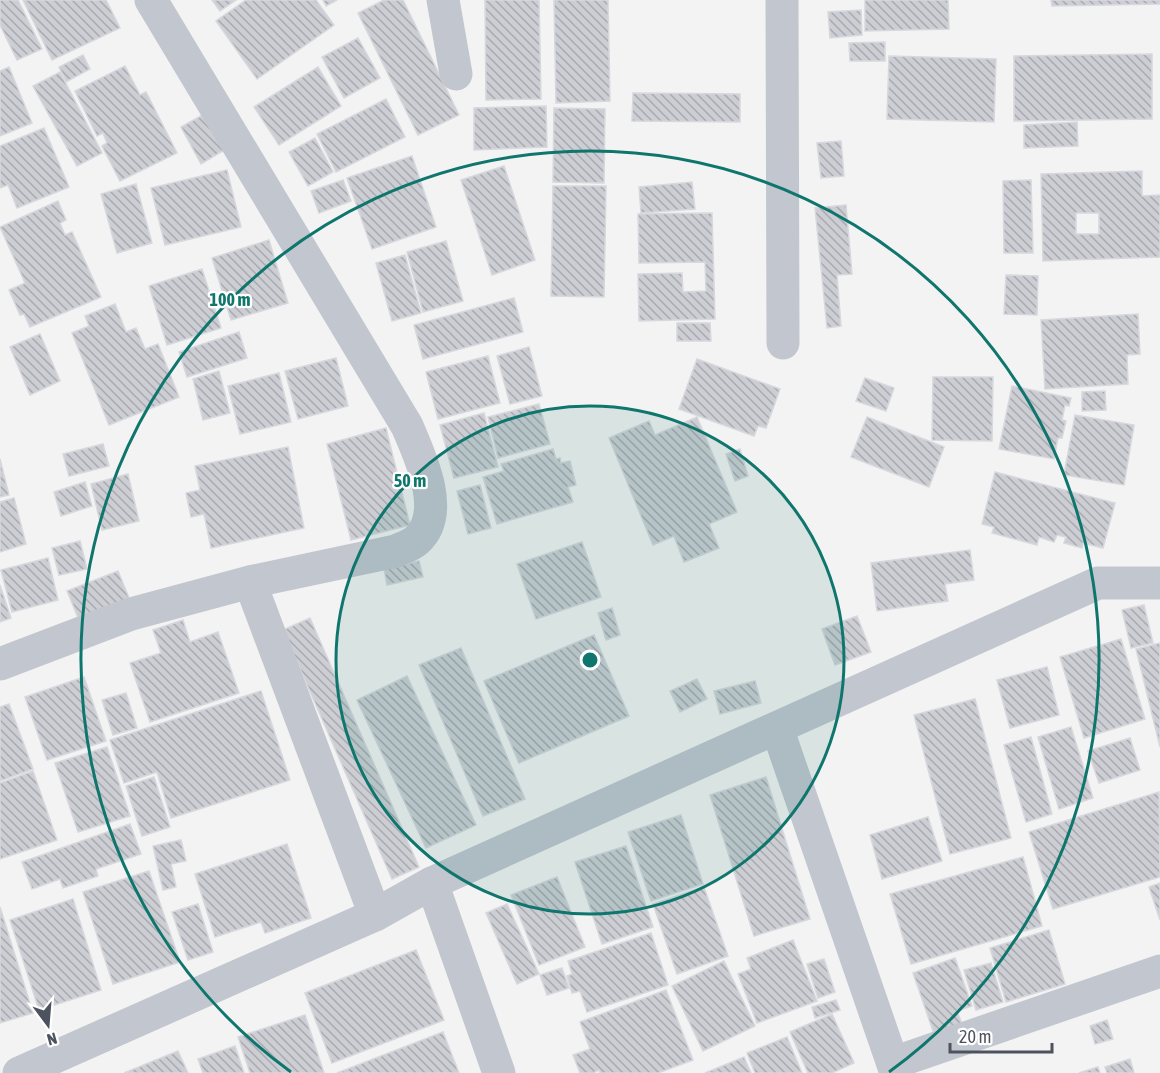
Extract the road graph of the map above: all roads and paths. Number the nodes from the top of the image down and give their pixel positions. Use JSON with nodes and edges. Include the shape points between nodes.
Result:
{"nodes":[{"id":1,"x":151,"y":0,"type":"edge"},
{"id":2,"x":443,"y":0,"type":"edge"},
{"id":3,"x":782,"y":0,"type":"edge"},
{"id":4,"x":456,"y":74,"type":"dead end"},
{"id":5,"x":783,"y":343,"type":"dead end"},
{"id":6,"x":250,"y":582,"type":"junction"},
{"id":7,"x":1160,"y":583,"type":"edge"},
{"id":8,"x":0,"y":664,"type":"edge"},
{"id":9,"x":777,"y":728,"type":"junction"},
{"id":10,"x":432,"y":883,"type":"junction"},
{"id":11,"x":375,"y":915,"type":"junction"},
{"id":12,"x":1160,"y":971,"type":"edge"},
{"id":13,"x":65,"y":1064,"type":"edge"},
{"id":14,"x":895,"y":1068,"type":"edge"},
{"id":15,"x":19,"y":1073,"type":"edge"},
{"id":16,"x":499,"y":1073,"type":"edge"}],
"edges":[{"from":1,"to":6,"type":"street","via":[[407,426],[430,492],[430,521],[417,540],[396,551]]},
{"from":2,"to":4,"type":"street"},
{"from":3,"to":5,"type":"street"},
{"from":6,"to":8,"type":"street","via":[[131,614]]},
{"from":6,"to":11,"type":"street"},
{"from":7,"to":9,"type":"street","via":[[1098,583]]},
{"from":9,"to":10,"type":"street"},
{"from":9,"to":14,"type":"street"},
{"from":10,"to":11,"type":"street"},
{"from":10,"to":16,"type":"street"},
{"from":11,"to":13,"type":"street"},
{"from":12,"to":14,"type":"street"},
{"from":13,"to":15,"type":"street"}]}
